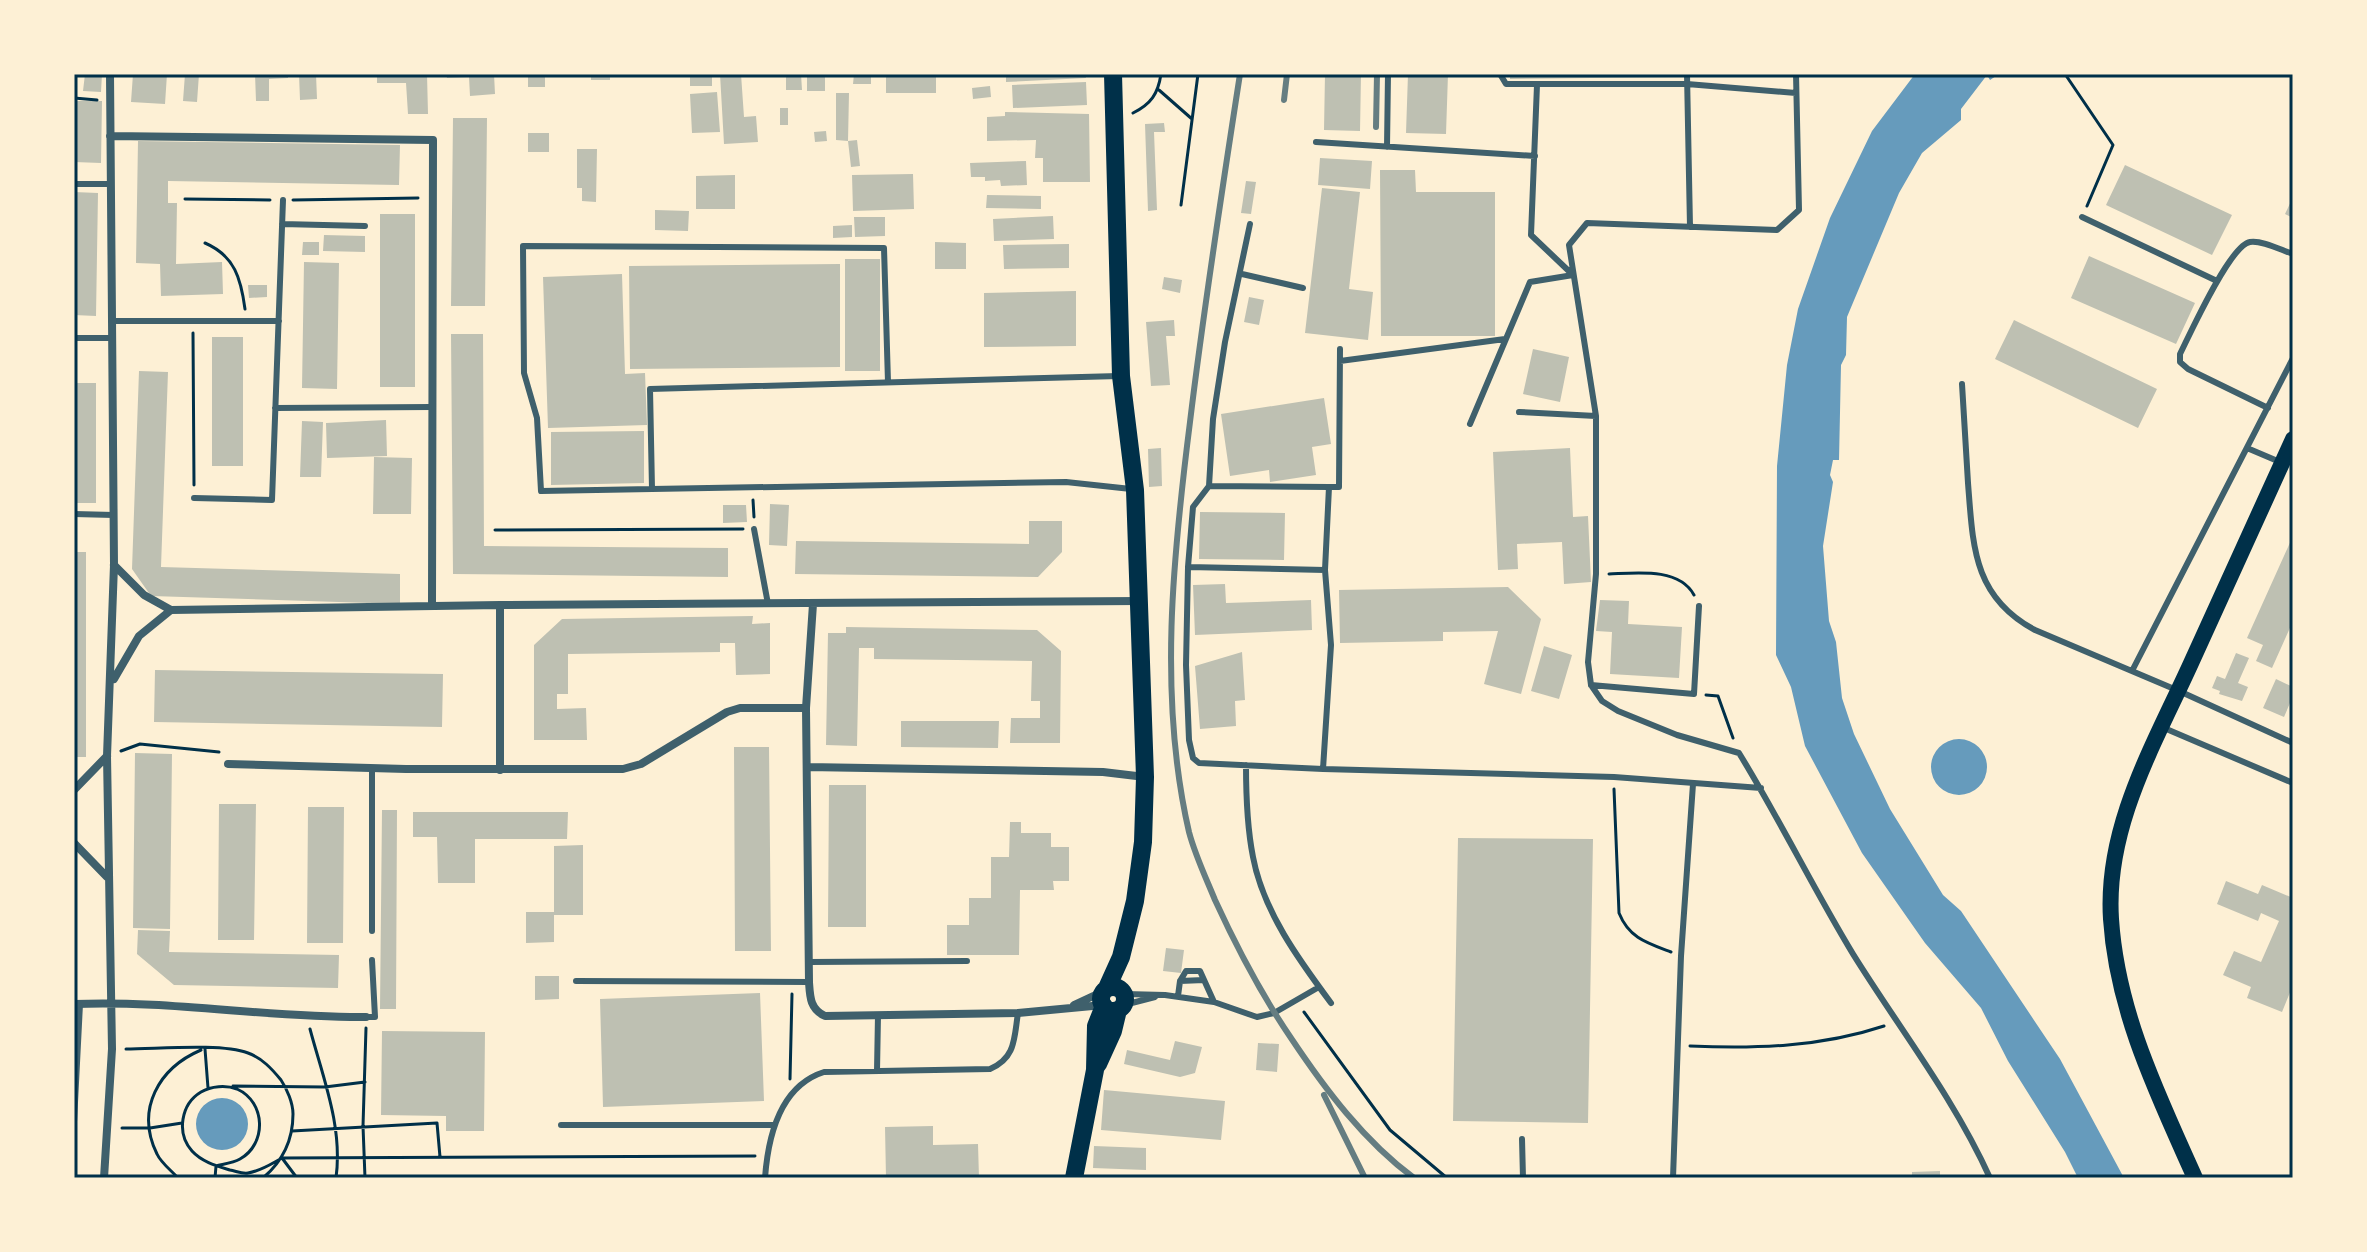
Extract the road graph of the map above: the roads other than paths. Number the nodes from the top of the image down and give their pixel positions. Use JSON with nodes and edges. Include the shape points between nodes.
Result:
{"nodes":[{"id":1,"x":110,"y":74,"type":"edge"},
{"id":2,"x":1113,"y":74,"type":"edge"},
{"id":3,"x":1388,"y":74,"type":"edge"},
{"id":4,"x":1500,"y":74,"type":"edge"},
{"id":5,"x":1687,"y":74,"type":"edge"},
{"id":6,"x":1796,"y":74,"type":"edge"},
{"id":7,"x":1687,"y":84,"type":"junction"},
{"id":8,"x":1537,"y":85,"type":"junction"},
{"id":9,"x":1796,"y":93,"type":"junction"},
{"id":10,"x":110,"y":136,"type":"junction"},
{"id":11,"x":1316,"y":142,"type":"dead end"},
{"id":12,"x":1387,"y":147,"type":"junction"},
{"id":13,"x":1535,"y":156,"type":"junction"},
{"id":14,"x":74,"y":184,"type":"edge"},
{"id":15,"x":111,"y":184,"type":"junction"},
{"id":16,"x":283,"y":200,"type":"road end"},
{"id":17,"x":2082,"y":217,"type":"road end"},
{"id":18,"x":282,"y":224,"type":"junction"},
{"id":19,"x":1250,"y":224,"type":"dead end"},
{"id":20,"x":365,"y":226,"type":"dead end"},
{"id":21,"x":1690,"y":227,"type":"junction"},
{"id":22,"x":2293,"y":254,"type":"edge"},
{"id":23,"x":1242,"y":274,"type":"junction"},
{"id":24,"x":1573,"y":275,"type":"junction"},
{"id":25,"x":2217,"y":281,"type":"junction"},
{"id":26,"x":1303,"y":288,"type":"dead end"},
{"id":27,"x":111,"y":321,"type":"junction"},
{"id":28,"x":279,"y":321,"type":"junction"},
{"id":29,"x":74,"y":338,"type":"edge"},
{"id":30,"x":112,"y":338,"type":"junction"},
{"id":31,"x":1505,"y":339,"type":"junction"},
{"id":32,"x":1340,"y":349,"type":"dead end"},
{"id":33,"x":2293,"y":358,"type":"edge"},
{"id":34,"x":1340,"y":361,"type":"junction"},
{"id":35,"x":1121,"y":376,"type":"junction"},
{"id":36,"x":888,"y":382,"type":"junction"},
{"id":37,"x":1962,"y":384,"type":"dead end"},
{"id":38,"x":432,"y":407,"type":"junction"},
{"id":39,"x":275,"y":408,"type":"junction"},
{"id":40,"x":2268,"y":408,"type":"junction"},
{"id":41,"x":1519,"y":412,"type":"dead end"},
{"id":42,"x":1596,"y":416,"type":"junction"},
{"id":43,"x":1470,"y":424,"type":"dead end"},
{"id":44,"x":2293,"y":439,"type":"edge"},
{"id":45,"x":2247,"y":448,"type":"junction"},
{"id":46,"x":2282,"y":463,"type":"junction"},
{"id":47,"x":1209,"y":486,"type":"junction"},
{"id":48,"x":1329,"y":487,"type":"junction"},
{"id":49,"x":652,"y":489,"type":"junction"},
{"id":50,"x":1135,"y":490,"type":"junction"},
{"id":51,"x":194,"y":498,"type":"road end"},
{"id":52,"x":74,"y":514,"type":"edge"},
{"id":53,"x":114,"y":515,"type":"junction"},
{"id":54,"x":754,"y":529,"type":"road end"},
{"id":55,"x":114,"y":565,"type":"junction"},
{"id":56,"x":1188,"y":567,"type":"junction"},
{"id":57,"x":1325,"y":570,"type":"junction"},
{"id":58,"x":1140,"y":601,"type":"junction"},
{"id":59,"x":768,"y":604,"type":"junction"},
{"id":60,"x":813,"y":604,"type":"junction"},
{"id":61,"x":500,"y":605,"type":"junction"},
{"id":62,"x":432,"y":606,"type":"junction"},
{"id":63,"x":1699,"y":606,"type":"road end"},
{"id":64,"x":171,"y":610,"type":"junction"},
{"id":65,"x":2132,"y":671,"type":"junction"},
{"id":66,"x":1591,"y":685,"type":"junction"},
{"id":67,"x":110,"y":689,"type":"junction"},
{"id":68,"x":2179,"y":691,"type":"junction"},
{"id":69,"x":806,"y":708,"type":"junction"},
{"id":70,"x":2162,"y":727,"type":"junction"},
{"id":71,"x":2293,"y":743,"type":"edge"},
{"id":72,"x":107,"y":756,"type":"junction"},
{"id":73,"x":228,"y":764,"type":"road end"},
{"id":74,"x":1246,"y":765,"type":"junction"},
{"id":75,"x":807,"y":767,"type":"junction"},
{"id":76,"x":372,"y":768,"type":"junction"},
{"id":77,"x":1323,"y":769,"type":"junction"},
{"id":78,"x":500,"y":770,"type":"junction"},
{"id":79,"x":1145,"y":777,"type":"junction"},
{"id":80,"x":2293,"y":783,"type":"edge"},
{"id":81,"x":1693,"y":784,"type":"junction"},
{"id":82,"x":1761,"y":788,"type":"junction"},
{"id":83,"x":74,"y":790,"type":"edge"},
{"id":84,"x":74,"y":843,"type":"edge"},
{"id":85,"x":108,"y":878,"type":"junction"},
{"id":86,"x":372,"y":931,"type":"dead end"},
{"id":87,"x":372,"y":960,"type":"dead end"},
{"id":88,"x":967,"y":961,"type":"dead end"},
{"id":89,"x":809,"y":962,"type":"junction"},
{"id":90,"x":576,"y":981,"type":"dead end"},
{"id":91,"x":809,"y":982,"type":"junction"},
{"id":92,"x":1319,"y":987,"type":"junction"},
{"id":93,"x":1165,"y":995,"type":"junction"},
{"id":94,"x":1178,"y":996,"type":"junction"},
{"id":95,"x":1113,"y":999,"type":"junction"},
{"id":96,"x":1214,"y":1002,"type":"junction"},
{"id":97,"x":111,"y":1003,"type":"junction"},
{"id":98,"x":1331,"y":1003,"type":"dead end"},
{"id":99,"x":77,"y":1004,"type":"edge"},
{"id":100,"x":1066,"y":1008,"type":"junction"},
{"id":101,"x":1018,"y":1013,"type":"junction"},
{"id":102,"x":878,"y":1015,"type":"junction"},
{"id":103,"x":366,"y":1017,"type":"joint"},
{"id":104,"x":877,"y":1071,"type":"junction"},
{"id":105,"x":74,"y":1122,"type":"edge"},
{"id":106,"x":561,"y":1125,"type":"dead end"},
{"id":107,"x":775,"y":1125,"type":"junction"},
{"id":108,"x":1522,"y":1139,"type":"dead end"},
{"id":109,"x":104,"y":1178,"type":"edge"},
{"id":110,"x":765,"y":1178,"type":"edge"},
{"id":111,"x":1074,"y":1178,"type":"edge"},
{"id":112,"x":1523,"y":1178,"type":"edge"},
{"id":113,"x":1673,"y":1178,"type":"edge"},
{"id":114,"x":1990,"y":1178,"type":"edge"},
{"id":115,"x":2195,"y":1178,"type":"edge"}],
"edges":[{"from":1,"to":10,"type":"street"},
{"from":2,"to":35,"type":"main road"},
{"from":3,"to":12,"type":"lane"},
{"from":4,"to":8,"type":"lane","via":[[1506,84]]},
{"from":5,"to":7,"type":"lane"},
{"from":6,"to":9,"type":"lane"},
{"from":7,"to":8,"type":"lane"},
{"from":7,"to":9,"type":"lane"},
{"from":7,"to":21,"type":"lane"},
{"from":8,"to":13,"type":"lane"},
{"from":9,"to":21,"type":"lane","via":[[1799,210],[1777,230]]},
{"from":10,"to":15,"type":"street"},
{"from":10,"to":38,"type":"street","via":[[433,140]]},
{"from":11,"to":12,"type":"lane"},
{"from":12,"to":13,"type":"lane"},
{"from":13,"to":24,"type":"lane","via":[[1531,235]]},
{"from":14,"to":15,"type":"lane"},
{"from":15,"to":27,"type":"street"},
{"from":16,"to":18,"type":"lane"},
{"from":17,"to":25,"type":"lane"},
{"from":18,"to":20,"type":"lane"},
{"from":18,"to":28,"type":"lane"},
{"from":19,"to":23,"type":"lane"},
{"from":21,"to":24,"type":"lane","via":[[1587,223],[1569,245]]},
{"from":22,"to":25,"type":"lane","via":[[2249,242]]},
{"from":23,"to":26,"type":"lane"},
{"from":23,"to":47,"type":"lane","via":[[1213,419]]},
{"from":24,"to":31,"type":"lane","via":[[1530,282]]},
{"from":24,"to":42,"type":"lane"},
{"from":25,"to":40,"type":"lane","via":[[2180,362]]},
{"from":27,"to":28,"type":"lane"},
{"from":27,"to":30,"type":"street"},
{"from":28,"to":39,"type":"lane"},
{"from":29,"to":30,"type":"lane"},
{"from":30,"to":53,"type":"street"},
{"from":31,"to":34,"type":"lane"},
{"from":31,"to":43,"type":"lane"},
{"from":32,"to":34,"type":"lane"},
{"from":33,"to":40,"type":"lane"},
{"from":34,"to":48,"type":"lane","via":[[1339,487]]},
{"from":35,"to":36,"type":"lane"},
{"from":35,"to":50,"type":"main road"},
{"from":36,"to":49,"type":"lane","via":[[650,389]]},
{"from":36,"to":49,"type":"lane","via":[[884,248],[523,246],[524,373],[537,418],[541,491]]},
{"from":37,"to":65,"type":"lane","via":[[1972,532],[1986,582],[2017,620]]},
{"from":38,"to":39,"type":"lane"},
{"from":38,"to":62,"type":"street"},
{"from":39,"to":51,"type":"lane","via":[[272,500]]},
{"from":40,"to":45,"type":"lane"},
{"from":41,"to":42,"type":"lane"},
{"from":42,"to":66,"type":"lane"},
{"from":44,"to":46,"type":"main road"},
{"from":45,"to":46,"type":"lane"},
{"from":45,"to":65,"type":"lane"},
{"from":46,"to":68,"type":"main road"},
{"from":47,"to":48,"type":"lane"},
{"from":47,"to":56,"type":"lane","via":[[1193,507]]},
{"from":48,"to":57,"type":"lane"},
{"from":49,"to":50,"type":"lane","via":[[1066,482]]},
{"from":50,"to":58,"type":"main road"},
{"from":52,"to":53,"type":"lane"},
{"from":53,"to":55,"type":"street"},
{"from":54,"to":59,"type":"lane"},
{"from":55,"to":64,"type":"street","via":[[135,588]]},
{"from":55,"to":67,"type":"street"},
{"from":56,"to":57,"type":"lane"},
{"from":56,"to":74,"type":"lane","via":[[1186,665],[1193,758],[1199,763]]},
{"from":57,"to":77,"type":"lane","via":[[1331,645]]},
{"from":58,"to":60,"type":"street"},
{"from":58,"to":79,"type":"main road"},
{"from":59,"to":60,"type":"street"},
{"from":59,"to":61,"type":"street"},
{"from":60,"to":69,"type":"street"},
{"from":61,"to":62,"type":"street"},
{"from":61,"to":78,"type":"street"},
{"from":62,"to":64,"type":"street"},
{"from":63,"to":66,"type":"lane","via":[[1694,694]]},
{"from":64,"to":67,"type":"street","via":[[139,636]]},
{"from":65,"to":68,"type":"lane"},
{"from":66,"to":82,"type":"lane","via":[[1618,711],[1739,753]]},
{"from":67,"to":72,"type":"street"},
{"from":68,"to":70,"type":"main road"},
{"from":68,"to":71,"type":"lane"},
{"from":69,"to":75,"type":"street"},
{"from":69,"to":78,"type":"street","via":[[727,712],[641,764],[623,769]]},
{"from":70,"to":80,"type":"lane"},
{"from":70,"to":115,"type":"main road","via":[[2118,837],[2111,917],[2135,1037]]},
{"from":72,"to":83,"type":"street"},
{"from":72,"to":85,"type":"street"},
{"from":73,"to":76,"type":"street"},
{"from":74,"to":77,"type":"lane"},
{"from":74,"to":92,"type":"lane","via":[[1253,860],[1267,902]]},
{"from":75,"to":79,"type":"street"},
{"from":75,"to":89,"type":"street"},
{"from":76,"to":78,"type":"street"},
{"from":76,"to":86,"type":"lane"},
{"from":77,"to":81,"type":"lane"},
{"from":79,"to":95,"type":"main road","via":[[1135,901]]},
{"from":81,"to":82,"type":"lane"},
{"from":81,"to":113,"type":"lane"},
{"from":82,"to":114,"type":"lane","via":[[1835,924],[1956,1111]]},
{"from":84,"to":85,"type":"street"},
{"from":85,"to":97,"type":"street"},
{"from":87,"to":103,"type":"lane","via":[[375,1017]]},
{"from":88,"to":89,"type":"lane"},
{"from":89,"to":91,"type":"street"},
{"from":90,"to":91,"type":"lane"},
{"from":91,"to":102,"type":"street","via":[[811,1003],[825,1016]]},
{"from":92,"to":96,"type":"lane","via":[[1257,1017]]},
{"from":92,"to":98,"type":"lane"},
{"from":93,"to":94,"type":"lane"},
{"from":93,"to":95,"type":"lane"},
{"from":93,"to":95,"type":"lane"},
{"from":94,"to":96,"type":"lane"},
{"from":94,"to":96,"type":"lane","via":[[1186,971],[1200,971]]},
{"from":95,"to":100,"type":"street"},
{"from":95,"to":100,"type":"street"},
{"from":95,"to":111,"type":"main road","via":[[1113,1031],[1095,1070]]},
{"from":97,"to":99,"type":"street"},
{"from":97,"to":103,"type":"street","via":[[307,1018]]},
{"from":97,"to":109,"type":"street"},
{"from":99,"to":105,"type":"lane"},
{"from":100,"to":101,"type":"street"},
{"from":101,"to":102,"type":"street"},
{"from":101,"to":104,"type":"lane","via":[[1011,1052],[990,1069]]},
{"from":102,"to":104,"type":"lane"},
{"from":104,"to":107,"type":"lane","via":[[824,1072],[804,1081]]},
{"from":106,"to":107,"type":"lane"},
{"from":107,"to":110,"type":"lane"},
{"from":108,"to":112,"type":"lane"}]}
